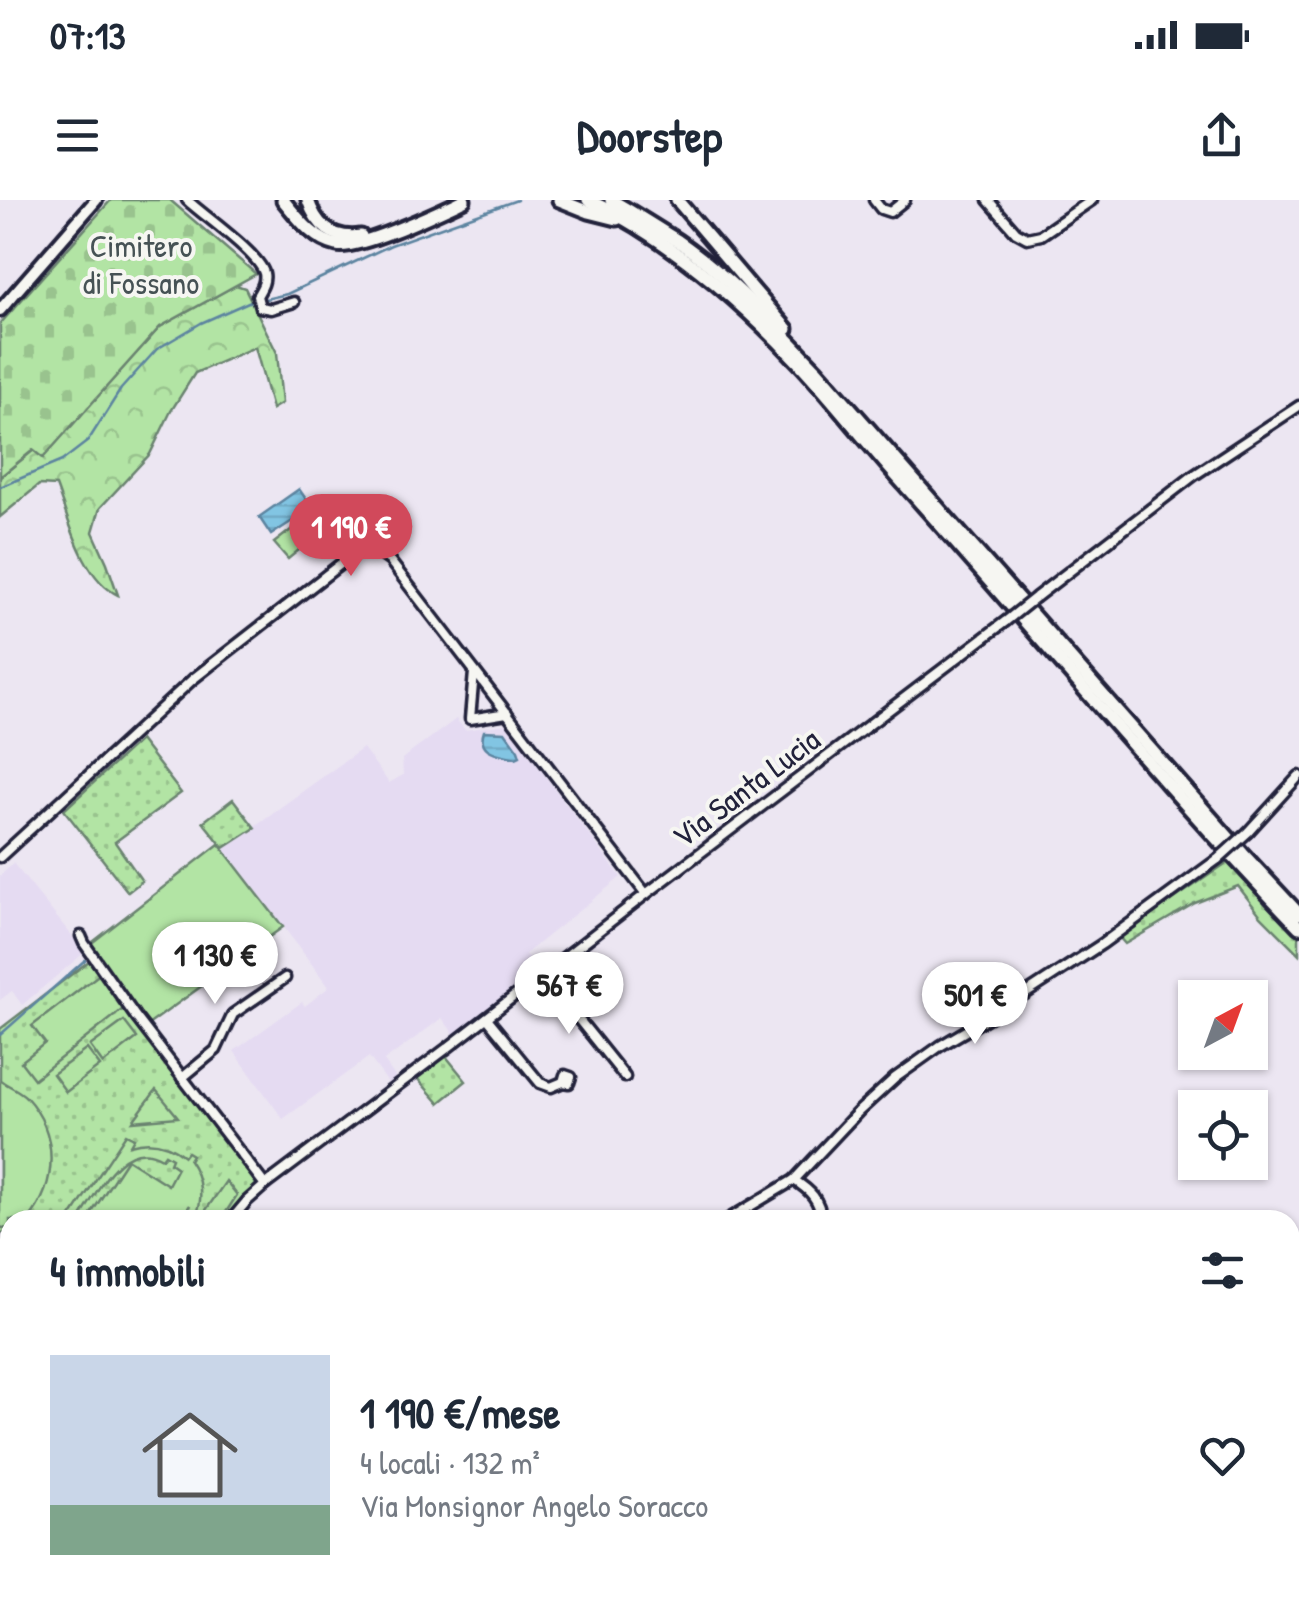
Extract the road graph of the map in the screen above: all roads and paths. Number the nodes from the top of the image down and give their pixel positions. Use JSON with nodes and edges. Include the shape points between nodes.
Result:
{"nodes":[{"id":1,"x":96,"y":200,"type":"edge"},
{"id":2,"x":187,"y":200,"type":"edge"},
{"id":3,"x":283,"y":200,"type":"edge"},
{"id":4,"x":308,"y":200,"type":"edge"},
{"id":5,"x":464,"y":200,"type":"edge"},
{"id":6,"x":560,"y":200,"type":"edge"},
{"id":7,"x":611,"y":200,"type":"edge"},
{"id":8,"x":677,"y":200,"type":"edge"},
{"id":9,"x":874,"y":200,"type":"edge"},
{"id":10,"x":906,"y":200,"type":"edge"},
{"id":11,"x":988,"y":200,"type":"edge"},
{"id":12,"x":1092,"y":200,"type":"edge"},
{"id":13,"x":590,"y":205,"type":"edge"},
{"id":14,"x":390,"y":231,"type":"junction"},
{"id":15,"x":294,"y":302,"type":"dead end"},
{"id":16,"x":0,"y":310,"type":"edge"},
{"id":17,"x":816,"y":368,"type":"junction"},
{"id":18,"x":1299,"y":406,"type":"edge"},
{"id":19,"x":474,"y":672,"type":"junction"},
{"id":20,"x":507,"y":713,"type":"junction"},
{"id":21,"x":1299,"y":776,"type":"edge"},
{"id":22,"x":0,"y":856,"type":"edge"},
{"id":23,"x":646,"y":894,"type":"junction"},
{"id":24,"x":1299,"y":914,"type":"edge"},
{"id":25,"x":1299,"y":926,"type":"edge"},
{"id":26,"x":81,"y":936,"type":"dead end"},
{"id":27,"x":543,"y":974,"type":"junction"},
{"id":28,"x":285,"y":978,"type":"dead end"},
{"id":29,"x":487,"y":1018,"type":"junction"},
{"id":30,"x":625,"y":1076,"type":"dead end"},
{"id":31,"x":182,"y":1078,"type":"junction"},
{"id":32,"x":563,"y":1082,"type":"dead end"},
{"id":33,"x":794,"y":1180,"type":"junction"},
{"id":34,"x":265,"y":1185,"type":"junction"},
{"id":35,"x":239,"y":1210,"type":"edge"},
{"id":36,"x":744,"y":1210,"type":"edge"},
{"id":37,"x":820,"y":1210,"type":"edge"}],
"edges":[{"from":1,"to":16,"type":"main road"},
{"from":2,"to":15,"type":"street","via":[[258,262],[265,280],[260,307]]},
{"from":3,"to":14,"type":"highway","via":[[308,230],[338,246]]},
{"from":4,"to":14,"type":"highway","via":[[321,226],[335,235]]},
{"from":5,"to":14,"type":"highway"},
{"from":6,"to":13,"type":"highway"},
{"from":7,"to":17,"type":"highway","via":[[708,264]]},
{"from":8,"to":17,"type":"highway"},
{"from":9,"to":10,"type":"street","via":[[886,212]]},
{"from":11,"to":12,"type":"street","via":[[1027,238],[1041,236]]},
{"from":13,"to":25,"type":"highway","via":[[623,219],[702,273],[803,367]]},
{"from":17,"to":24,"type":"highway"},
{"from":18,"to":23,"type":"street","name":"Via Santa Lucia","bridge":true,"via":[[1194,476]]},
{"from":19,"to":20,"type":"street"},
{"from":19,"to":20,"type":"street","via":[[470,718]]},
{"from":19,"to":22,"type":"street","via":[[390,560],[372,550],[359,552],[193,679]]},
{"from":20,"to":23,"type":"street"},
{"from":21,"to":33,"type":"street","bridge":true,"via":[[1218,858],[1102,944],[895,1078]]},
{"from":23,"to":27,"type":"street","name":"Via Santa Lucia"},
{"from":26,"to":31,"type":"street"},
{"from":27,"to":29,"type":"street","name":"Via Santa Lucia"},
{"from":27,"to":30,"type":"street"},
{"from":28,"to":31,"type":"street","via":[[233,1014],[216,1050]]},
{"from":29,"to":32,"type":"street","via":[[540,1083]]},
{"from":29,"to":34,"type":"street","name":"Via Santa Lucia"},
{"from":31,"to":34,"type":"street"},
{"from":33,"to":36,"type":"street"},
{"from":33,"to":37,"type":"street","via":[[818,1200]]},
{"from":34,"to":35,"type":"street","name":"Via Santa Lucia"}]}
